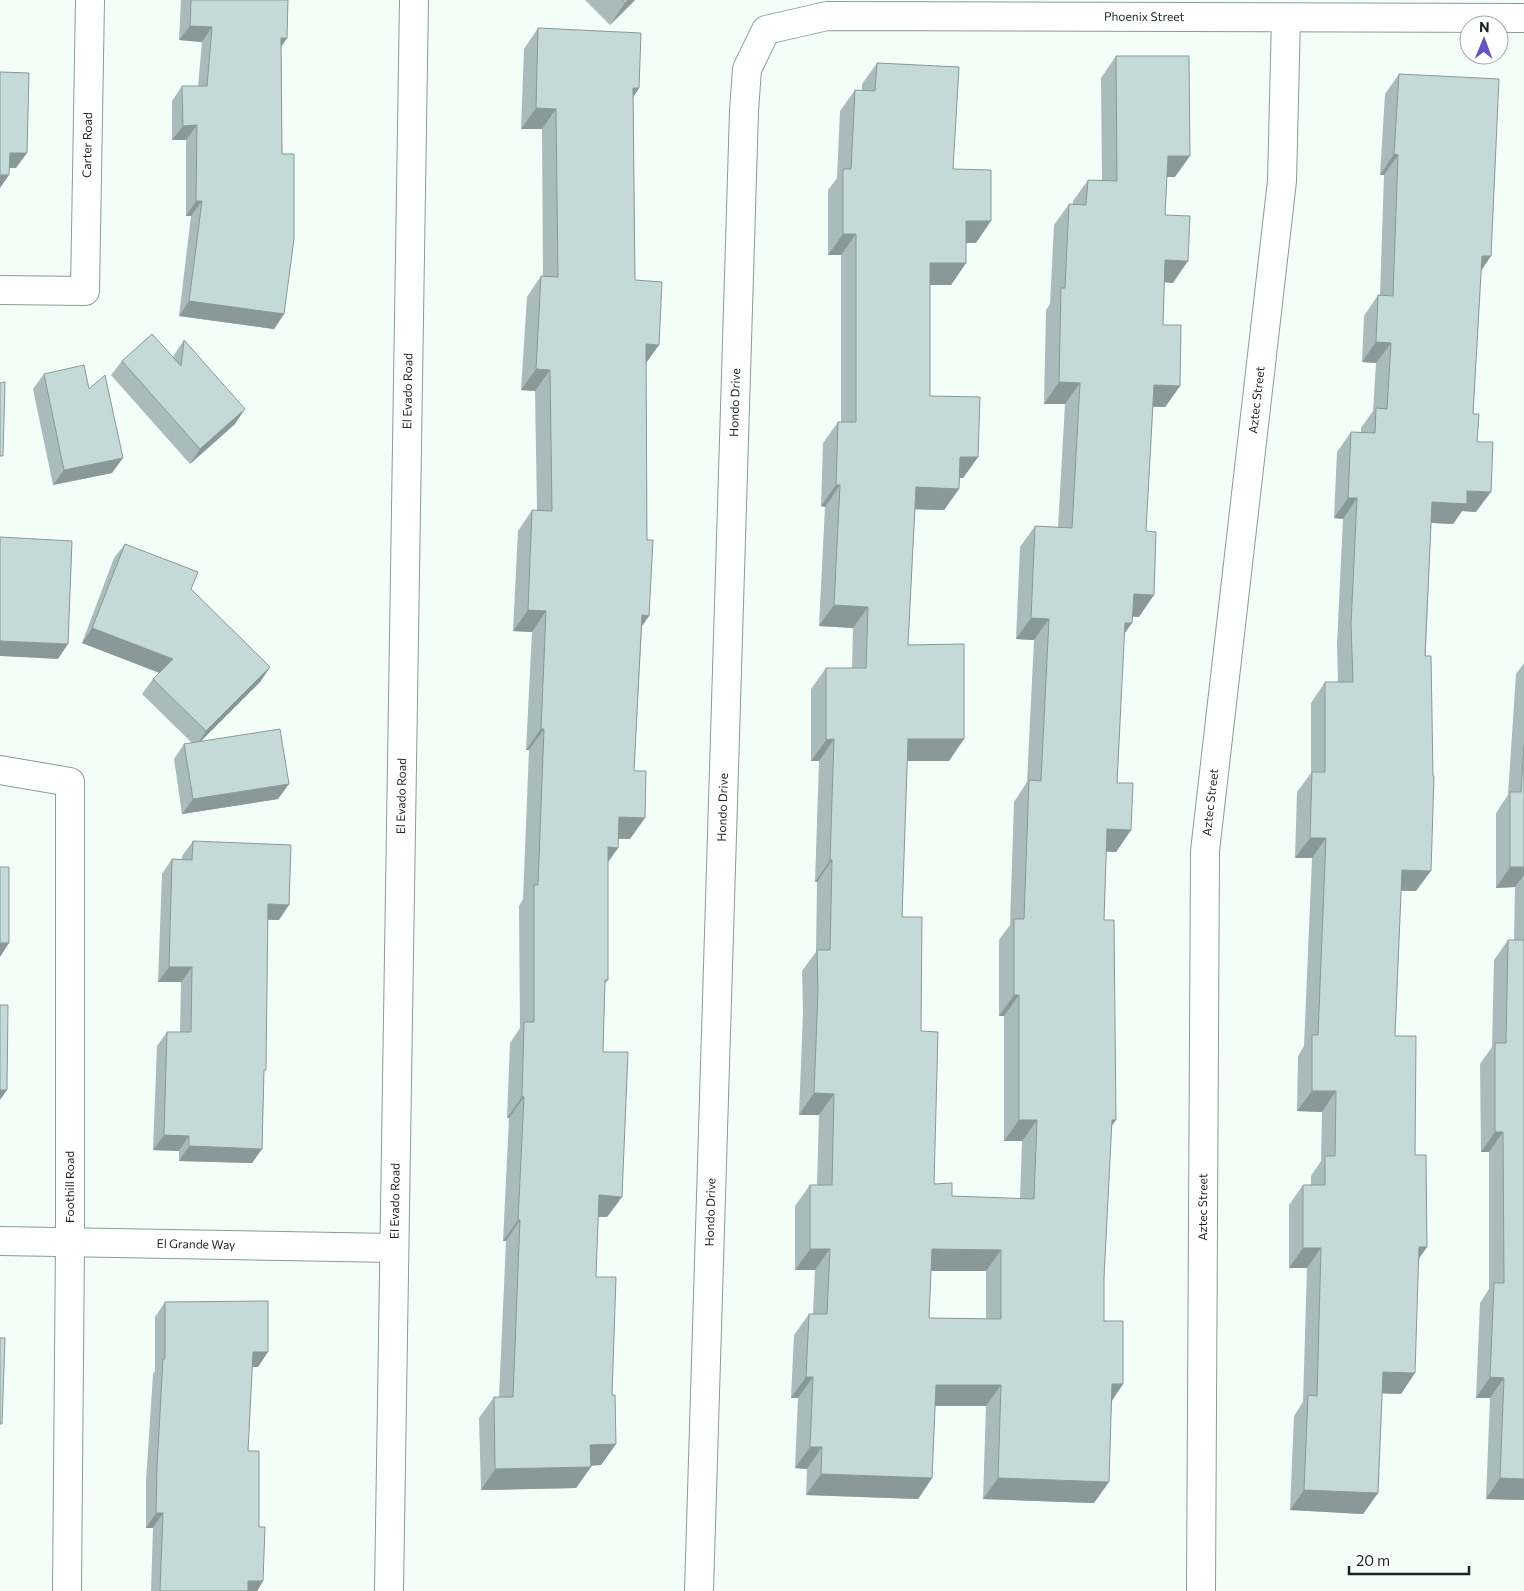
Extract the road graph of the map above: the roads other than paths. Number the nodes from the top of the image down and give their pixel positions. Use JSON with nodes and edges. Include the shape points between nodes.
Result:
{"nodes":[{"id":1,"x":90,"y":0,"type":"edge"},
{"id":2,"x":414,"y":0,"type":"edge"},
{"id":3,"x":1286,"y":18,"type":"junction"},
{"id":4,"x":1524,"y":18,"type":"edge"},
{"id":5,"x":766,"y":30,"type":"joint"},
{"id":6,"x":0,"y":290,"type":"edge"},
{"id":7,"x":0,"y":770,"type":"edge"},
{"id":8,"x":0,"y":1241,"type":"edge"},
{"id":9,"x":70,"y":1242,"type":"junction"},
{"id":10,"x":394,"y":1248,"type":"junction"},
{"id":11,"x":67,"y":1591,"type":"edge"},
{"id":12,"x":388,"y":1591,"type":"edge"},
{"id":13,"x":699,"y":1591,"type":"edge"},
{"id":14,"x":1201,"y":1591,"type":"edge"}],
"edges":[{"from":1,"to":6,"type":"street","name":"Carter Road","via":[[85,291]]},
{"from":2,"to":10,"type":"street","name":"El Evado Road"},
{"from":3,"to":4,"type":"street","name":"Phoenix Street"},
{"from":3,"to":5,"type":"street","name":"Phoenix Street","via":[[826,16]]},
{"from":3,"to":14,"type":"street","name":"Aztec Street","via":[[1282,181],[1205,851]]},
{"from":5,"to":13,"type":"street","name":"Hondo Drive","via":[[747,69],[744,111]]},
{"from":7,"to":9,"type":"street","name":"Foothill Road","via":[[70,782]]},
{"from":8,"to":9,"type":"street","name":"El Grande Way"},
{"from":9,"to":10,"type":"street","name":"El Grande Way"},
{"from":9,"to":11,"type":"street","name":"Foothill Road"},
{"from":10,"to":12,"type":"street","name":"El Evado Road"}]}
